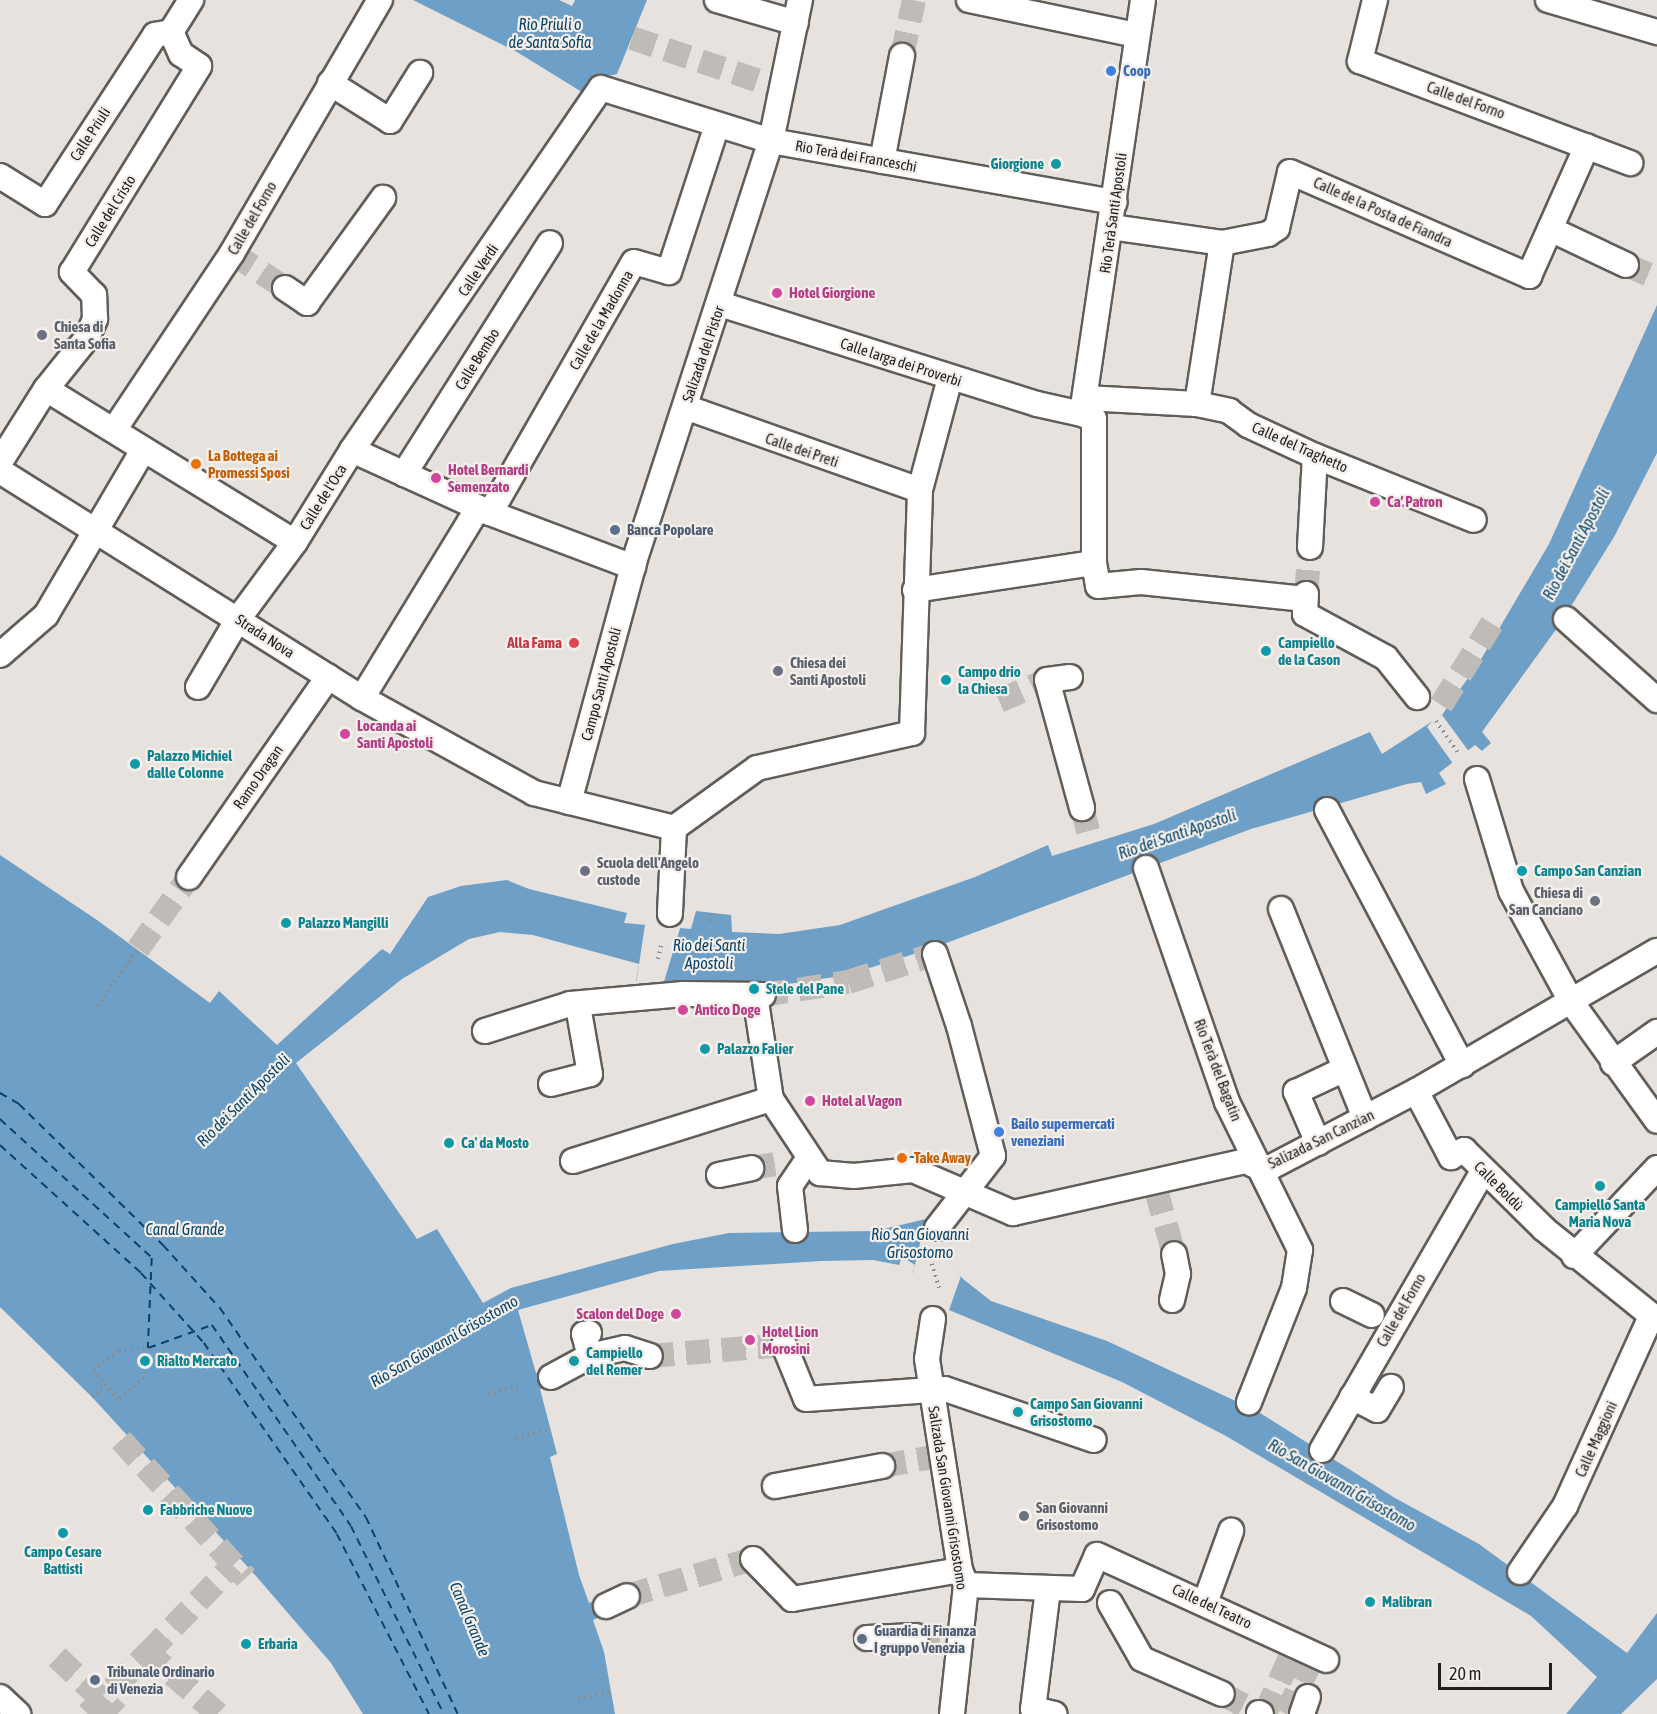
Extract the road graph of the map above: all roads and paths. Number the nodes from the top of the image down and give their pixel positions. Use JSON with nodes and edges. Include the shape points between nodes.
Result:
{"nodes":[{"id":1,"x":191,"y":0,"type":"edge"},
{"id":2,"x":380,"y":0,"type":"edge"},
{"id":3,"x":717,"y":0,"type":"edge"},
{"id":4,"x":969,"y":0,"type":"edge"},
{"id":5,"x":1143,"y":0,"type":"edge"},
{"id":6,"x":1375,"y":0,"type":"edge"},
{"id":7,"x":1548,"y":0,"type":"edge"},
{"id":8,"x":798,"y":12,"type":"edge"},
{"id":9,"x":171,"y":32,"type":"junction"},
{"id":10,"x":1657,"y":32,"type":"edge"},
{"id":11,"x":1136,"y":35,"type":"junction"},
{"id":12,"x":902,"y":56,"type":"tunnel mouth"},
{"id":13,"x":420,"y":73,"type":"dead end"},
{"id":14,"x":330,"y":83,"type":"junction"},
{"id":15,"x":602,"y":88,"type":"joint"},
{"id":16,"x":717,"y":125,"type":"junction"},
{"id":17,"x":771,"y":141,"type":"junction"},
{"id":18,"x":1587,"y":146,"type":"junction"},
{"id":19,"x":882,"y":160,"type":"junction"},
{"id":20,"x":1630,"y":163,"type":"dead end"},
{"id":21,"x":0,"y":176,"type":"edge"},
{"id":22,"x":383,"y":198,"type":"dead end"},
{"id":23,"x":1115,"y":202,"type":"junction"},
{"id":24,"x":1111,"y":227,"type":"junction"},
{"id":25,"x":1550,"y":229,"type":"junction"},
{"id":26,"x":550,"y":243,"type":"dead end"},
{"id":27,"x":1222,"y":243,"type":"junction"},
{"id":28,"x":1626,"y":265,"type":"tunnel mouth"},
{"id":29,"x":285,"y":288,"type":"tunnel mouth"},
{"id":30,"x":720,"y":304,"type":"junction"},
{"id":31,"x":950,"y":378,"type":"junction"},
{"id":32,"x":45,"y":389,"type":"junction"},
{"id":33,"x":1197,"y":404,"type":"junction"},
{"id":34,"x":685,"y":407,"type":"junction"},
{"id":35,"x":1087,"y":410,"type":"junction"},
{"id":36,"x":114,"y":430,"type":"junction"},
{"id":37,"x":143,"y":450,"type":"junction"},
{"id":38,"x":352,"y":450,"type":"junction"},
{"id":39,"x":1315,"y":456,"type":"junction"},
{"id":40,"x":0,"y":462,"type":"edge"},
{"id":41,"x":0,"y":471,"type":"edge"},
{"id":42,"x":404,"y":474,"type":"junction"},
{"id":43,"x":920,"y":490,"type":"junction"},
{"id":44,"x":484,"y":510,"type":"junction"},
{"id":45,"x":1474,"y":519,"type":"dead end"},
{"id":46,"x":95,"y":531,"type":"junction"},
{"id":47,"x":295,"y":542,"type":"junction"},
{"id":48,"x":1310,"y":547,"type":"tunnel mouth"},
{"id":49,"x":1094,"y":563,"type":"junction"},
{"id":50,"x":633,"y":567,"type":"junction"},
{"id":51,"x":915,"y":590,"type":"junction"},
{"id":52,"x":238,"y":619,"type":"junction"},
{"id":53,"x":1566,"y":619,"type":"dead end"},
{"id":54,"x":0,"y":655,"type":"edge"},
{"id":55,"x":328,"y":677,"type":"junction"},
{"id":56,"x":1059,"y":678,"type":"dead end"},
{"id":57,"x":198,"y":687,"type":"dead end"},
{"id":58,"x":1417,"y":697,"type":"dead end"},
{"id":59,"x":362,"y":699,"type":"junction"},
{"id":60,"x":1657,"y":700,"type":"edge"},
{"id":61,"x":1433,"y":718,"type":"dead end"},
{"id":62,"x":1454,"y":747,"type":"dead end"},
{"id":63,"x":1477,"y":779,"type":"dead end"},
{"id":64,"x":569,"y":802,"type":"junction"},
{"id":65,"x":1082,"y":808,"type":"tunnel mouth"},
{"id":66,"x":1327,"y":810,"type":"dead end"},
{"id":67,"x":674,"y":828,"type":"junction"},
{"id":68,"x":1146,"y":868,"type":"dead end"},
{"id":69,"x":189,"y":877,"type":"tunnel mouth"},
{"id":70,"x":1281,"y":909,"type":"dead end"},
{"id":71,"x":711,"y":912,"type":"dead end"},
{"id":72,"x":670,"y":914,"type":"dead end"},
{"id":73,"x":710,"y":921,"type":"dead end"},
{"id":74,"x":662,"y":944,"type":"dead end"},
{"id":75,"x":138,"y":949,"type":"tunnel mouth"},
{"id":76,"x":1657,"y":951,"type":"edge"},
{"id":77,"x":935,"y":954,"type":"dead end"},
{"id":78,"x":658,"y":959,"type":"dead end"},
{"id":79,"x":1570,"y":999,"type":"junction"},
{"id":80,"x":97,"y":1006,"type":"dead end"},
{"id":81,"x":578,"y":1006,"type":"junction"},
{"id":82,"x":485,"y":1031,"type":"dead end"},
{"id":83,"x":1657,"y":1032,"type":"edge"},
{"id":84,"x":1613,"y":1063,"type":"junction"},
{"id":85,"x":1462,"y":1065,"type":"junction"},
{"id":86,"x":1334,"y":1074,"type":"dead end"},
{"id":87,"x":551,"y":1084,"type":"dead end"},
{"id":88,"x":1416,"y":1091,"type":"junction"},
{"id":89,"x":774,"y":1103,"type":"junction"},
{"id":90,"x":1653,"y":1116,"type":"edge"},
{"id":91,"x":1365,"y":1118,"type":"junction"},
{"id":92,"x":1318,"y":1143,"type":"junction"},
{"id":93,"x":809,"y":1158,"type":"junction"},
{"id":94,"x":573,"y":1161,"type":"dead end"},
{"id":95,"x":784,"y":1163,"type":"tunnel mouth"},
{"id":96,"x":751,"y":1168,"type":"tunnel mouth"},
{"id":97,"x":1260,"y":1168,"type":"junction"},
{"id":98,"x":1657,"y":1168,"type":"edge"},
{"id":99,"x":1483,"y":1171,"type":"junction"},
{"id":100,"x":719,"y":1175,"type":"dead end"},
{"id":101,"x":962,"y":1193,"type":"junction"},
{"id":102,"x":937,"y":1228,"type":"dead end"},
{"id":103,"x":795,"y":1230,"type":"dead end"},
{"id":104,"x":1174,"y":1254,"type":"tunnel mouth"},
{"id":105,"x":929,"y":1256,"type":"dead end"},
{"id":106,"x":1574,"y":1256,"type":"junction"},
{"id":107,"x":939,"y":1287,"type":"dead end"},
{"id":108,"x":1172,"y":1300,"type":"dead end"},
{"id":109,"x":1343,"y":1301,"type":"dead end"},
{"id":110,"x":933,"y":1318,"type":"dead end"},
{"id":111,"x":1654,"y":1318,"type":"edge"},
{"id":112,"x":1383,"y":1321,"type":"junction"},
{"id":113,"x":784,"y":1345,"type":"dead end"},
{"id":114,"x":650,"y":1356,"type":"tunnel mouth"},
{"id":115,"x":551,"y":1377,"type":"dead end"},
{"id":116,"x":106,"y":1385,"type":"junction"},
{"id":117,"x":1391,"y":1387,"type":"dead end"},
{"id":118,"x":931,"y":1390,"type":"junction"},
{"id":119,"x":92,"y":1397,"type":"dead end"},
{"id":120,"x":1352,"y":1397,"type":"junction"},
{"id":121,"x":1249,"y":1402,"type":"dead end"},
{"id":122,"x":550,"y":1429,"type":"dead end"},
{"id":123,"x":516,"y":1438,"type":"dead end"},
{"id":124,"x":1094,"y":1440,"type":"dead end"},
{"id":125,"x":1322,"y":1450,"type":"dead end"},
{"id":126,"x":882,"y":1466,"type":"tunnel mouth"},
{"id":127,"x":775,"y":1486,"type":"dead end"},
{"id":128,"x":1231,"y":1531,"type":"dead end"},
{"id":129,"x":753,"y":1559,"type":"dead end"},
{"id":130,"x":1526,"y":1564,"type":"dead end"},
{"id":131,"x":963,"y":1578,"type":"junction"},
{"id":132,"x":1048,"y":1589,"type":"junction"},
{"id":133,"x":1095,"y":1596,"type":"junction"},
{"id":134,"x":1205,"y":1603,"type":"junction"},
{"id":135,"x":916,"y":1636,"type":"tunnel mouth"},
{"id":136,"x":867,"y":1638,"type":"dead end"},
{"id":137,"x":1326,"y":1660,"type":"dead end"},
{"id":138,"x":611,"y":1692,"type":"dead end"},
{"id":139,"x":1222,"y":1694,"type":"tunnel mouth"},
{"id":140,"x":0,"y":1697,"type":"edge"},
{"id":141,"x":578,"y":1698,"type":"dead end"},
{"id":142,"x":1043,"y":1712,"type":"edge"},
{"id":143,"x":18,"y":1714,"type":"edge"},
{"id":144,"x":952,"y":1714,"type":"edge"}],
"edges":[{"from":1,"to":9,"type":"street"},
{"from":2,"to":14,"type":"street","name":"Calle del Forno"},
{"from":3,"to":8,"type":"street"},
{"from":4,"to":11,"type":"street"},
{"from":5,"to":11,"type":"street","name":"Rio Terà Santi Apostoli"},
{"from":6,"to":18,"type":"street","name":"Calle del Forno","via":[[1360,61]]},
{"from":7,"to":10,"type":"street"},
{"from":8,"to":17,"type":"street","name":"Salizada del Pistor"},
{"from":9,"to":21,"type":"street","name":"Calle Priuli","via":[[155,35],[45,204]]},
{"from":9,"to":32,"type":"street","name":"Calle del Cristo","via":[[181,54],[199,66],[72,272],[94,295],[95,319],[87,338]]},
{"from":11,"to":23,"type":"street","name":"Rio Terà Santi Apostoli"},
{"from":12,"to":19,"type":"street"},
{"from":13,"to":14,"type":"street","via":[[390,121]]},
{"from":14,"to":36,"type":"street","name":"Calle del Forno","via":[[232,253]]},
{"from":15,"to":16,"type":"street","name":"Rio Terà dei Franceschi"},
{"from":15,"to":38,"type":"street","name":"Calle Verdi"},
{"from":16,"to":17,"type":"street","name":"Rio Terà dei Franceschi"},
{"from":16,"to":44,"type":"street","name":"Calle de la Madonna","via":[[669,272],[634,262]]},
{"from":17,"to":19,"type":"street","name":"Rio Terà dei Franceschi"},
{"from":17,"to":30,"type":"street","name":"Salizada del Pistor"},
{"from":18,"to":20,"type":"street","name":"Calle del Forno"},
{"from":18,"to":25,"type":"street"},
{"from":19,"to":23,"type":"street","name":"Rio Terà dei Franceschi"},
{"from":22,"to":29,"type":"street","via":[[307,303]]},
{"from":23,"to":24,"type":"street","name":"Rio Terà Santi Apostoli"},
{"from":24,"to":27,"type":"street"},
{"from":24,"to":35,"type":"street","name":"Rio Terà Santi Apostoli"},
{"from":25,"to":27,"type":"street","name":"Calle de la Posta de Fiandra","via":[[1529,276],[1290,172],[1276,228],[1268,234]]},
{"from":25,"to":28,"type":"street"},
{"from":26,"to":42,"type":"street","name":"Calle Bembo"},
{"from":27,"to":33,"type":"street"},
{"from":30,"to":31,"type":"street","name":"Calle larga dei Proverbi"},
{"from":30,"to":34,"type":"street","name":"Salizada del Pistor"},
{"from":31,"to":35,"type":"street","name":"Calle larga dei Proverbi"},
{"from":31,"to":43,"type":"street"},
{"from":32,"to":36,"type":"street","name":"Calle de l'Oca"},
{"from":32,"to":40,"type":"street"},
{"from":33,"to":35,"type":"street","name":"Calle del Traghetto"},
{"from":33,"to":39,"type":"street","name":"Calle del Traghetto","via":[[1229,411],[1248,425]]},
{"from":34,"to":43,"type":"street","name":"Calle dei Preti"},
{"from":34,"to":50,"type":"street","name":"Salizada del Pistor"},
{"from":35,"to":49,"type":"street","name":"Rio Terà Santi Apostoli"},
{"from":36,"to":37,"type":"street","name":"Calle de l'Oca"},
{"from":37,"to":46,"type":"street"},
{"from":37,"to":47,"type":"street","name":"Calle de l'Oca"},
{"from":38,"to":42,"type":"street","name":"Calle de l'Oca"},
{"from":38,"to":47,"type":"street","name":"Calle de l'Oca"},
{"from":39,"to":45,"type":"street","name":"Calle del Traghetto"},
{"from":39,"to":48,"type":"street"},
{"from":41,"to":46,"type":"street","name":"Strada Nova"},
{"from":42,"to":44,"type":"street","name":"Calle de l'Oca"},
{"from":43,"to":51,"type":"street"},
{"from":44,"to":50,"type":"street","name":"Calle de l'Oca"},
{"from":44,"to":59,"type":"street"},
{"from":46,"to":52,"type":"street","name":"Strada Nova"},
{"from":46,"to":54,"type":"street","via":[[46,615]]},
{"from":47,"to":52,"type":"street"},
{"from":49,"to":51,"type":"street"},
{"from":49,"to":58,"type":"street","via":[[1098,586],[1141,582],[1305,597],[1305,614],[1386,658]]},
{"from":50,"to":64,"type":"street","name":"Campo Santi Apostoli"},
{"from":51,"to":67,"type":"street","via":[[912,733],[757,768]]},
{"from":52,"to":55,"type":"street","name":"Strada Nova"},
{"from":52,"to":57,"type":"street"},
{"from":53,"to":60,"type":"street"},
{"from":55,"to":59,"type":"street","name":"Strada Nova"},
{"from":55,"to":69,"type":"street","name":"Ramo Dragan"},
{"from":56,"to":65,"type":"street","via":[[1083,773]]},
{"from":59,"to":64,"type":"street","name":"Strada Nova","via":[[534,793]]},
{"from":61,"to":62,"type":"path"},
{"from":63,"to":79,"type":"street","via":[[1511,891]]},
{"from":64,"to":67,"type":"street"},
{"from":66,"to":85,"type":"street"},
{"from":67,"to":72,"type":"street"},
{"from":68,"to":97,"type":"street","name":"Rio Terà del Bagatin","via":[[1227,1102]]},
{"from":70,"to":91,"type":"street"},
{"from":71,"to":73,"type":"path"},
{"from":74,"to":78,"type":"path"},
{"from":75,"to":80,"type":"path"},
{"from":76,"to":79,"type":"street","name":"Salizada San Canzian"},
{"from":77,"to":101,"type":"street","via":[[959,1026],[993,1156]]},
{"from":79,"to":84,"type":"street"},
{"from":79,"to":85,"type":"street","name":"Salizada San Canzian"},
{"from":81,"to":82,"type":"street","via":[[570,1004]]},
{"from":81,"to":87,"type":"street","via":[[590,1074]]},
{"from":81,"to":89,"type":"street","via":[[684,994],[755,996]]},
{"from":83,"to":84,"type":"street"},
{"from":84,"to":90,"type":"street"},
{"from":85,"to":88,"type":"street","name":"Salizada San Canzian"},
{"from":86,"to":92,"type":"street","via":[[1296,1092]]},
{"from":88,"to":91,"type":"street","name":"Salizada San Canzian"},
{"from":88,"to":99,"type":"street","name":"Calle Boldù","via":[[1451,1157],[1464,1150]]},
{"from":89,"to":93,"type":"street"},
{"from":89,"to":94,"type":"street"},
{"from":91,"to":92,"type":"street","name":"Salizada San Canzian"},
{"from":92,"to":97,"type":"street","name":"Salizada San Canzian","via":[[1270,1167]]},
{"from":93,"to":95,"type":"street"},
{"from":93,"to":101,"type":"street","via":[[820,1173],[855,1176],[913,1170]]},
{"from":93,"to":103,"type":"street","via":[[790,1186]]},
{"from":96,"to":100,"type":"street"},
{"from":97,"to":101,"type":"street","name":"Salizada San Canzian","via":[[1246,1161],[1155,1186],[1013,1214]]},
{"from":97,"to":121,"type":"street","name":"Rio Terà del Bagatin","via":[[1300,1250],[1294,1288]]},
{"from":98,"to":106,"type":"street"},
{"from":99,"to":106,"type":"street","name":"Calle Boldù"},
{"from":99,"to":112,"type":"street","name":"Calle del Forno"},
{"from":101,"to":102,"type":"street"},
{"from":104,"to":108,"type":"street","via":[[1178,1274]]},
{"from":105,"to":107,"type":"path"},
{"from":106,"to":111,"type":"street","name":"Calle Boldù"},
{"from":109,"to":112,"type":"street"},
{"from":110,"to":118,"type":"street","name":"Salizada San Giovanni Grisostomo","via":[[927,1359]]},
{"from":111,"to":130,"type":"street","name":"Calle Maggioni","via":[[1565,1506]]},
{"from":112,"to":120,"type":"street","name":"Calle del Forno"},
{"from":113,"to":118,"type":"street","via":[[807,1399]]},
{"from":114,"to":115,"type":"street","via":[[625,1348],[589,1345]]},
{"from":116,"to":116,"type":"path","via":[[118,1400],[144,1378],[148,1348],[119,1350],[94,1371]]},
{"from":116,"to":119,"type":"path"},
{"from":117,"to":120,"type":"street","via":[[1377,1410]]},
{"from":118,"to":124,"type":"street","via":[[945,1389]]},
{"from":118,"to":131,"type":"street","name":"Salizada San Giovanni Grisostomo","via":[[937,1457]]},
{"from":120,"to":125,"type":"street","name":"Calle del Forno"},
{"from":122,"to":123,"type":"path"},
{"from":126,"to":127,"type":"street"},
{"from":128,"to":134,"type":"street"},
{"from":129,"to":131,"type":"street","via":[[792,1599]]},
{"from":131,"to":132,"type":"street"},
{"from":131,"to":144,"type":"street","name":"Salizada San Giovanni Grisostomo","via":[[954,1634]]},
{"from":132,"to":133,"type":"street"},
{"from":132,"to":142,"type":"street"},
{"from":133,"to":134,"type":"street","name":"Calle del Teatro","via":[[1096,1555]]},
{"from":133,"to":139,"type":"street","via":[[1142,1659]]},
{"from":134,"to":137,"type":"street","name":"Calle del Teatro"},
{"from":135,"to":136,"type":"street"},
{"from":138,"to":141,"type":"path"},
{"from":140,"to":143,"type":"street"}]}
